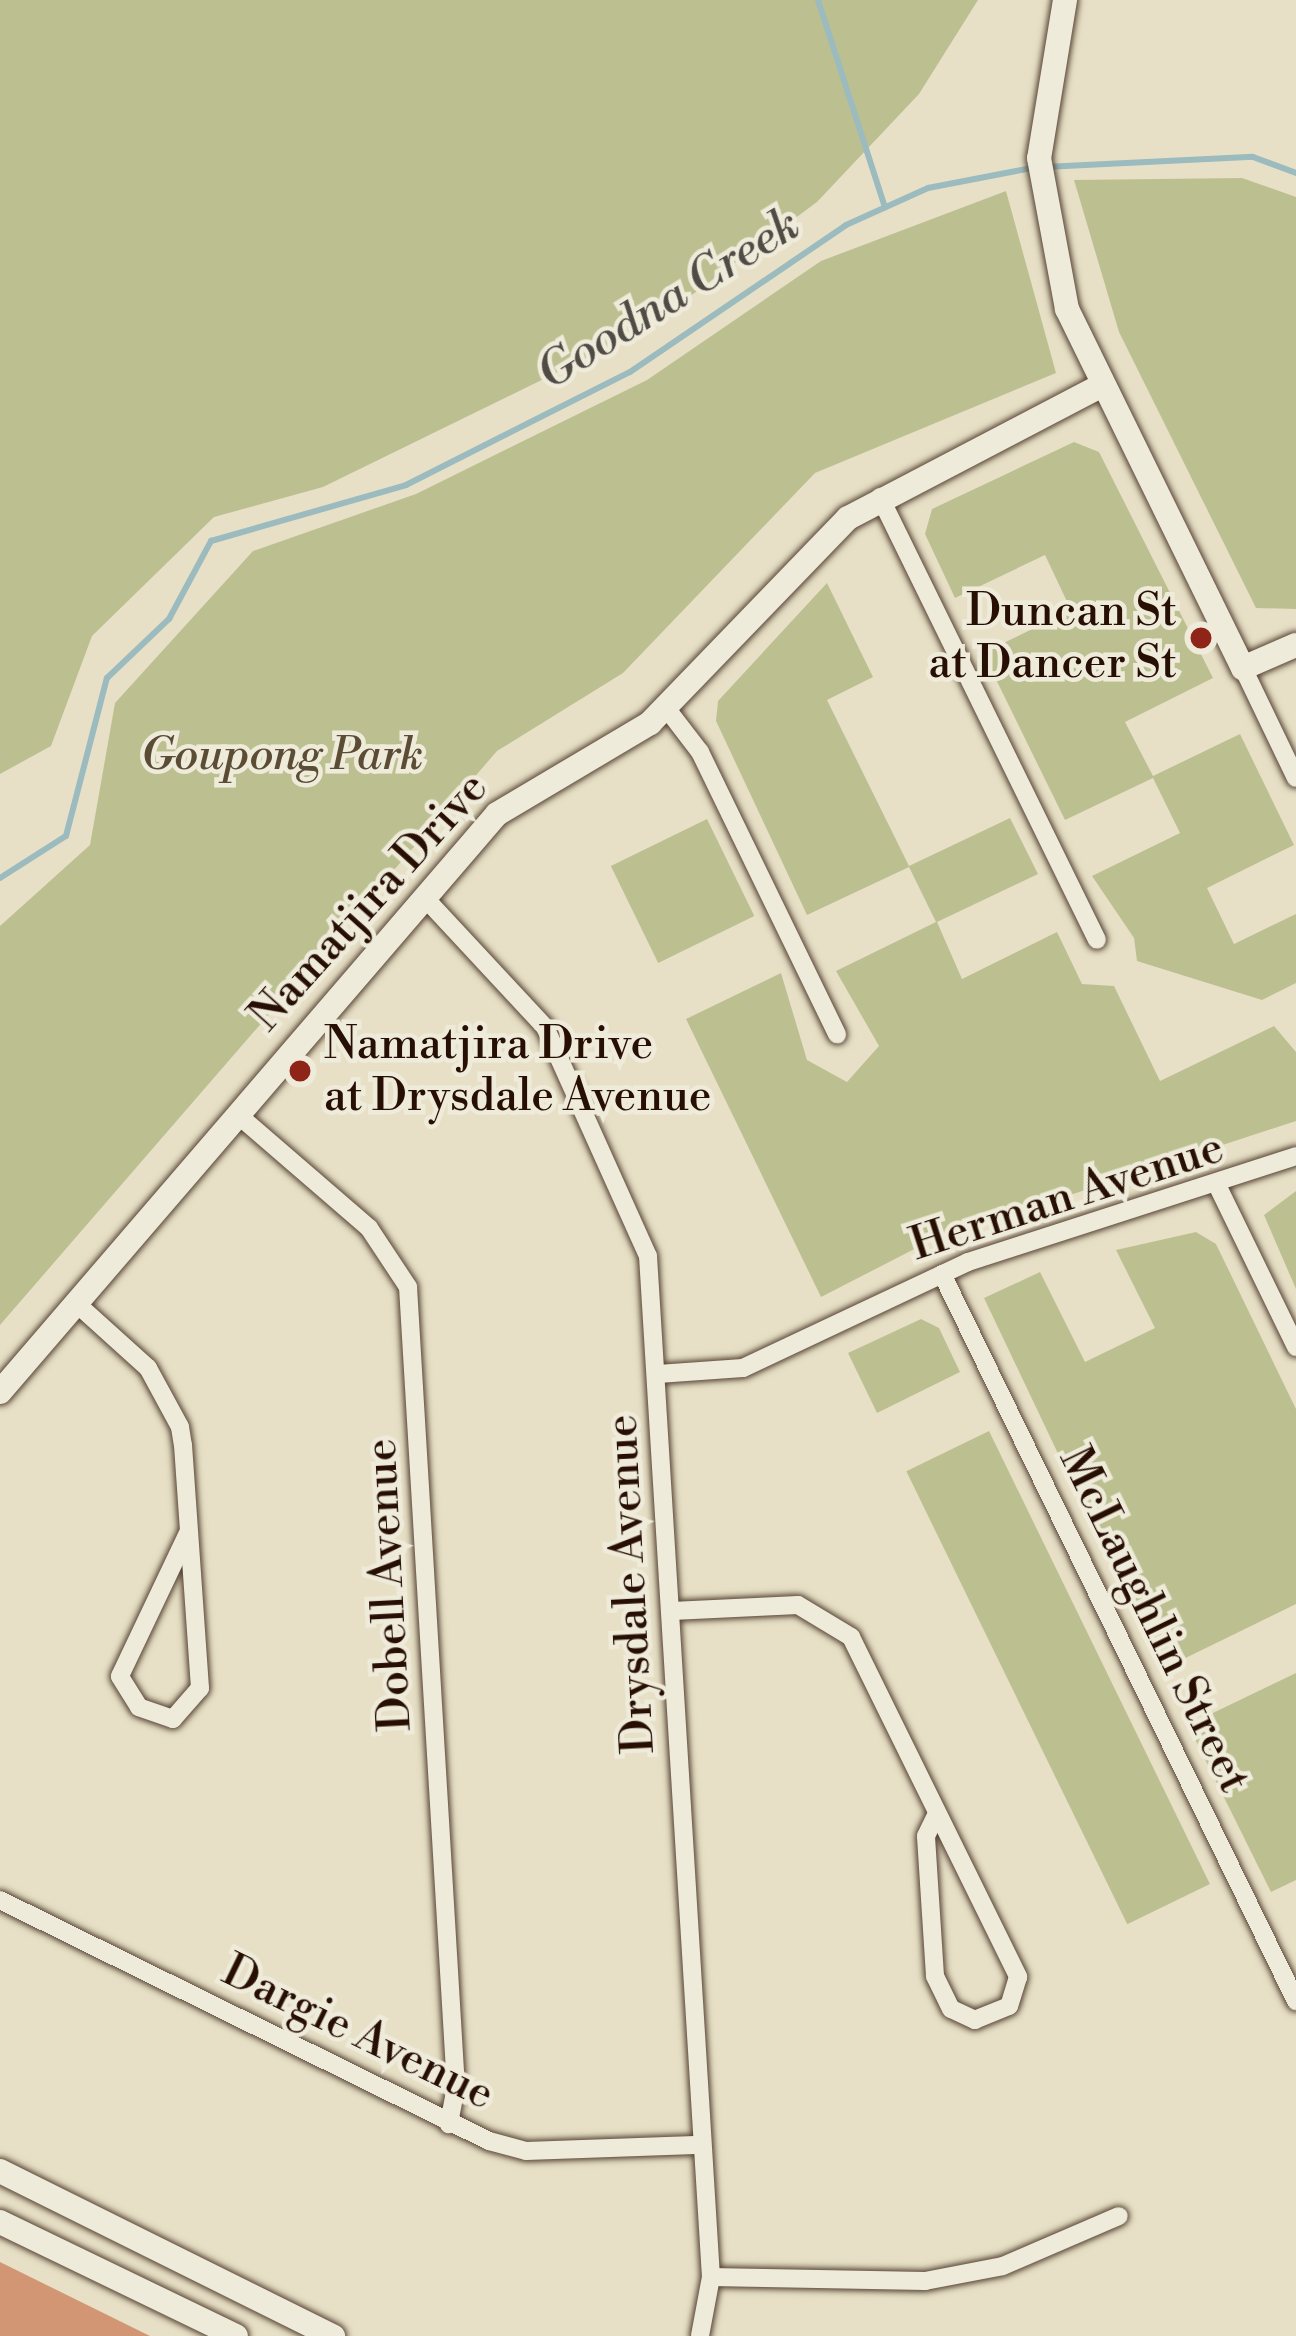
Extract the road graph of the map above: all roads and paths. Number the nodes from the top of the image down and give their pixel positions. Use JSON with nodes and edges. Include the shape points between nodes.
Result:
{"nodes":[{"id":1,"x":1065,"y":0,"type":"edge"},
{"id":2,"x":1102,"y":386,"type":"junction"},
{"id":3,"x":880,"y":497,"type":"junction"},
{"id":4,"x":1296,"y":645,"type":"edge"},
{"id":5,"x":1243,"y":668,"type":"junction"},
{"id":6,"x":667,"y":709,"type":"junction"},
{"id":7,"x":1296,"y":778,"type":"edge"},
{"id":8,"x":424,"y":897,"type":"junction"},
{"id":9,"x":1097,"y":940,"type":"dead end"},
{"id":10,"x":837,"y":1034,"type":"dead end"},
{"id":11,"x":238,"y":1114,"type":"junction"},
{"id":12,"x":1296,"y":1156,"type":"edge"},
{"id":13,"x":1219,"y":1189,"type":"junction"},
{"id":14,"x":942,"y":1274,"type":"junction"},
{"id":15,"x":76,"y":1303,"type":"junction"},
{"id":16,"x":1296,"y":1347,"type":"edge"},
{"id":17,"x":658,"y":1374,"type":"junction"},
{"id":18,"x":0,"y":1392,"type":"edge"},
{"id":19,"x":188,"y":1533,"type":"junction"},
{"id":20,"x":672,"y":1611,"type":"junction"},
{"id":21,"x":937,"y":1813,"type":"junction"},
{"id":22,"x":0,"y":1900,"type":"edge"},
{"id":23,"x":1296,"y":2001,"type":"edge"},
{"id":24,"x":449,"y":2124,"type":"junction"},
{"id":25,"x":702,"y":2145,"type":"junction"},
{"id":26,"x":0,"y":2171,"type":"edge"},
{"id":27,"x":1119,"y":2216,"type":"dead end"},
{"id":28,"x":0,"y":2222,"type":"edge"},
{"id":29,"x":711,"y":2278,"type":"junction"},
{"id":30,"x":236,"y":2336,"type":"edge"},
{"id":31,"x":333,"y":2336,"type":"edge"},
{"id":32,"x":700,"y":2336,"type":"edge"}],
"edges":[{"from":1,"to":2,"type":"street","via":[[1040,125],[1040,192],[1059,285]]},
{"from":2,"to":3,"type":"street","name":"Namatjira Drive"},
{"from":2,"to":5,"type":"street"},
{"from":3,"to":6,"type":"street","name":"Namatjira Drive","via":[[826,538]]},
{"from":3,"to":9,"type":"street"},
{"from":4,"to":5,"type":"street"},
{"from":5,"to":7,"type":"street"},
{"from":6,"to":8,"type":"street","name":"Namatjira Drive","via":[[512,801]]},
{"from":6,"to":10,"type":"street","via":[[700,752]]},
{"from":8,"to":11,"type":"street","name":"Namatjira Drive"},
{"from":8,"to":17,"type":"street","name":"Drysdale Avenue","via":[[562,1056],[638,1215]]},
{"from":11,"to":15,"type":"street","name":"Namatjira Drive"},
{"from":11,"to":24,"type":"street","name":"Dobell Avenue","via":[[369,1228],[408,1287],[456,2087]]},
{"from":12,"to":13,"type":"street","name":"Herman Avenue"},
{"from":13,"to":14,"type":"street","name":"Herman Avenue"},
{"from":13,"to":16,"type":"street"},
{"from":14,"to":17,"type":"street","name":"Herman Avenue","via":[[743,1368]]},
{"from":14,"to":23,"type":"street","name":"McLaughlin Street"},
{"from":15,"to":18,"type":"street","name":"Namatjira Drive"},
{"from":15,"to":19,"type":"street","via":[[171,1404]]},
{"from":17,"to":20,"type":"street","name":"Drysdale Avenue"},
{"from":19,"to":19,"type":"street","via":[[200,1688],[173,1719],[140,1707],[120,1676]]},
{"from":20,"to":21,"type":"street","via":[[774,1602],[831,1619],[865,1660]]},
{"from":20,"to":25,"type":"street","name":"Drysdale Avenue"},
{"from":21,"to":21,"type":"street","via":[[1018,1977],[1009,2006],[975,2020],[951,2009],[935,1976],[926,1836]]},
{"from":22,"to":24,"type":"street","name":"Dargie Avenue"},
{"from":24,"to":25,"type":"street","name":"Dargie Avenue","via":[[526,2151]]},
{"from":25,"to":29,"type":"street","name":"Drysdale Avenue"},
{"from":26,"to":31,"type":"street"},
{"from":27,"to":29,"type":"street","via":[[1003,2266],[925,2281]]},
{"from":28,"to":30,"type":"street"},
{"from":29,"to":32,"type":"street","name":"Drysdale Avenue"}]}
